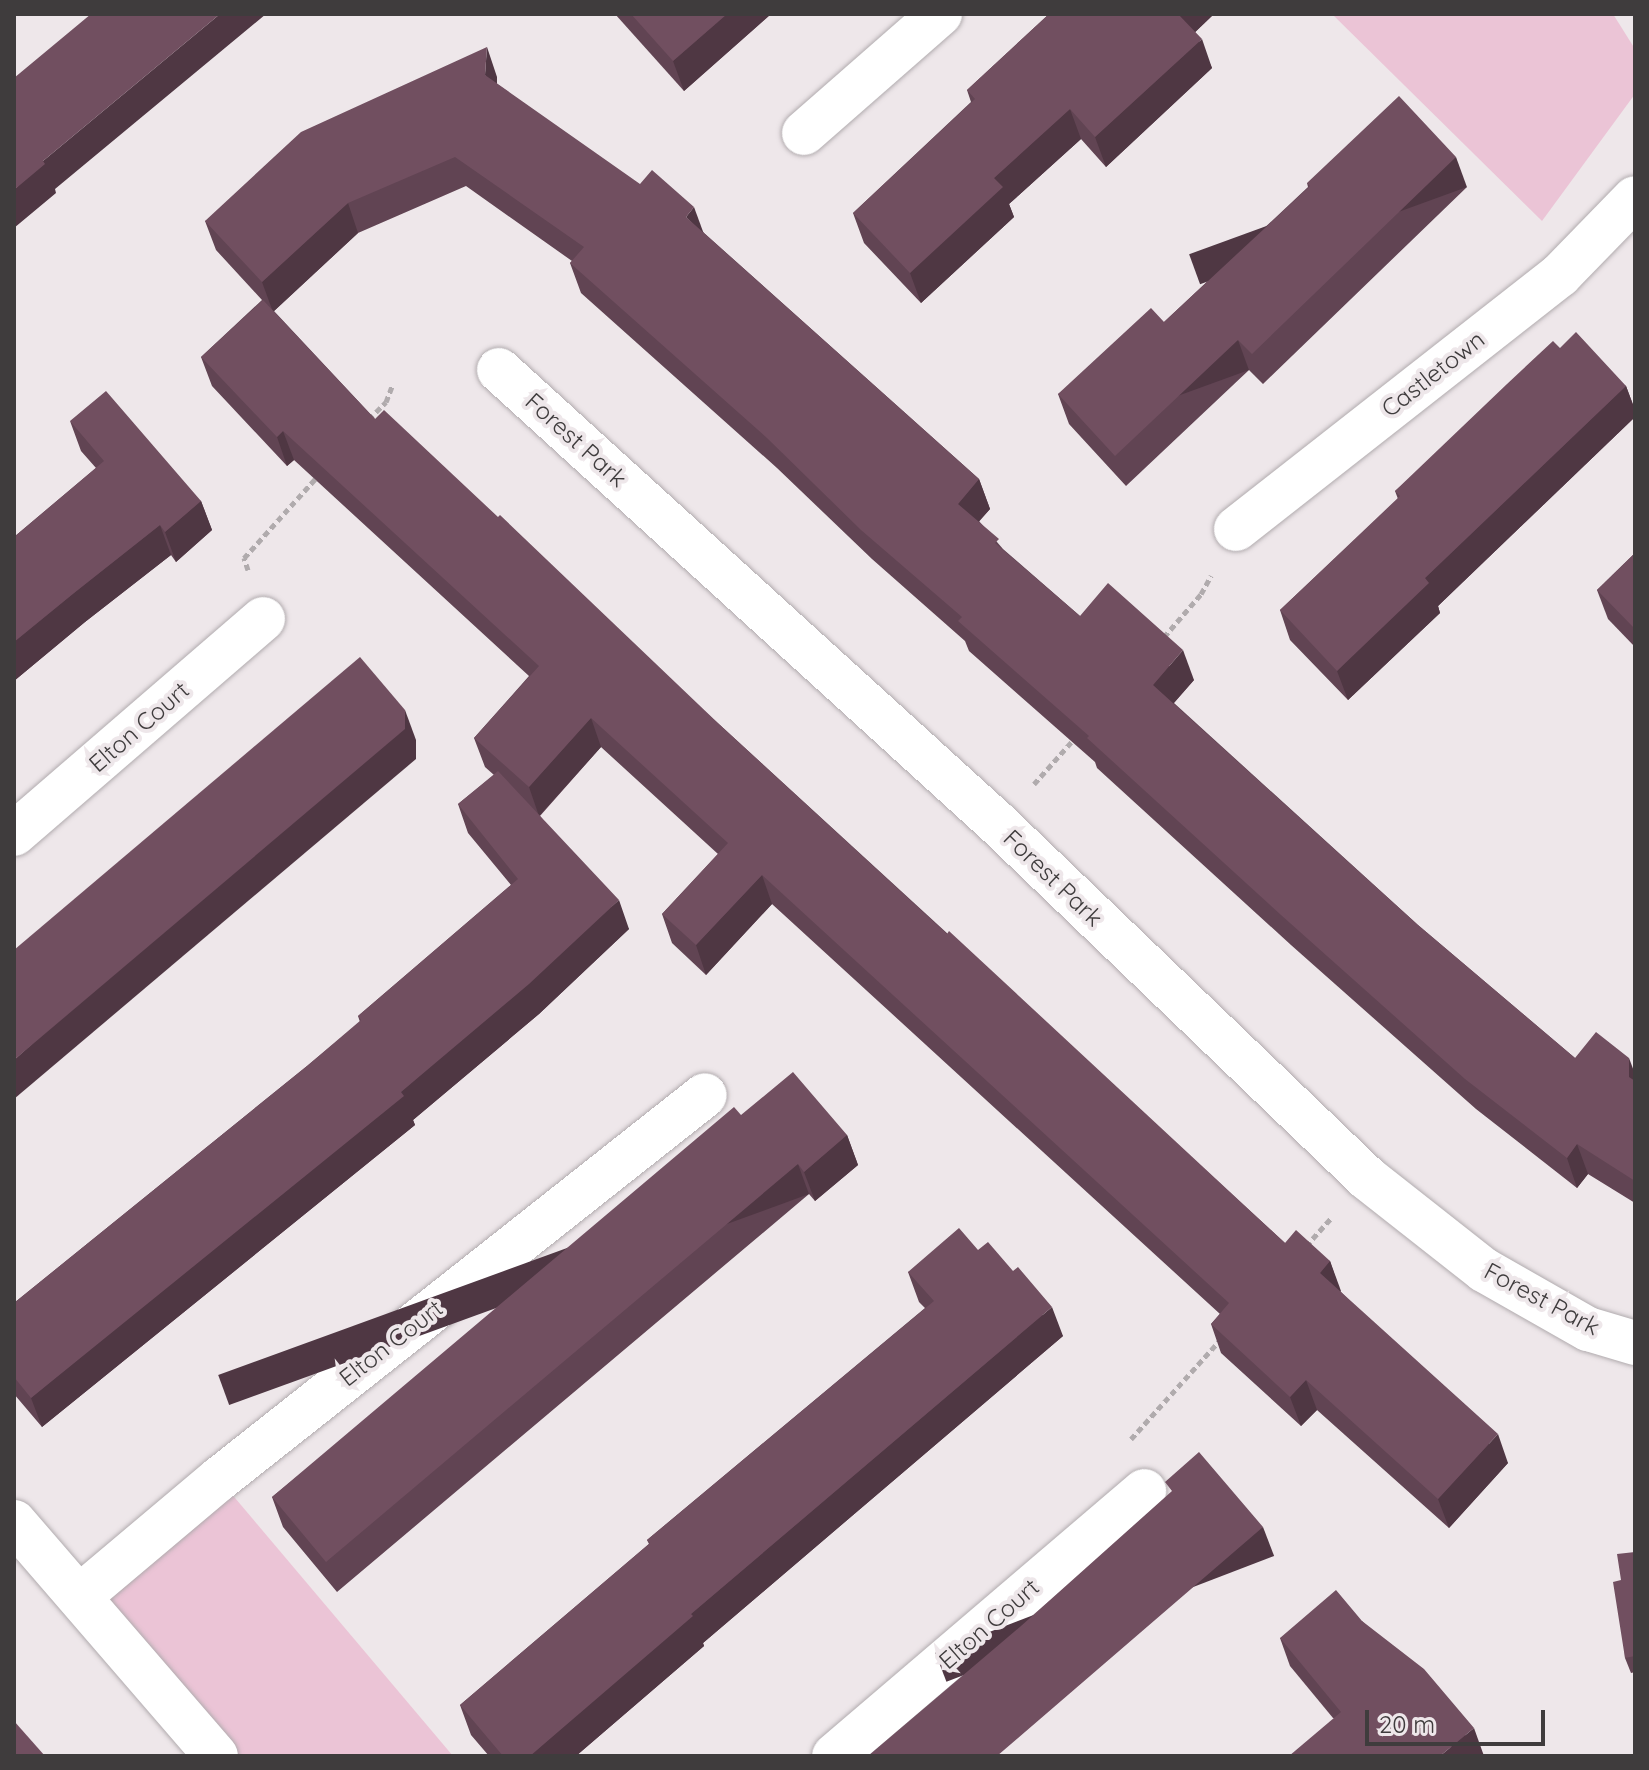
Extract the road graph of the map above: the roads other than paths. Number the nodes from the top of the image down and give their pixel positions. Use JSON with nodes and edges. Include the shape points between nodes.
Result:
{"nodes":[{"id":1,"x":940,"y":14,"type":"edge"},
{"id":2,"x":804,"y":133,"type":"dead end"},
{"id":3,"x":1631,"y":215,"type":"edge"},
{"id":4,"x":499,"y":370,"type":"dead end"},
{"id":5,"x":1236,"y":529,"type":"road end"},
{"id":6,"x":263,"y":619,"type":"road end"},
{"id":7,"x":14,"y":834,"type":"edge"},
{"id":8,"x":705,"y":1095,"type":"dead end"},
{"id":9,"x":1635,"y":1343,"type":"edge"},
{"id":10,"x":1144,"y":1491,"type":"road end"},
{"id":11,"x":14,"y":1522,"type":"edge"},
{"id":12,"x":80,"y":1596,"type":"junction"},
{"id":13,"x":216,"y":1756,"type":"edge"},
{"id":14,"x":834,"y":1756,"type":"edge"}],
"edges":[{"from":1,"to":2,"type":"street"},
{"from":3,"to":5,"type":"street","name":"Castletown"},
{"from":4,"to":9,"type":"street","name":"Forest Park","via":[[997,823],[1367,1178],[1484,1270],[1588,1329]]},
{"from":6,"to":7,"type":"street","name":"Elton Court"},
{"from":8,"to":12,"type":"street","name":"Elton Court","via":[[219,1479]]},
{"from":10,"to":14,"type":"street","name":"Elton Court"},
{"from":11,"to":12,"type":"street"},
{"from":12,"to":13,"type":"street"}]}
